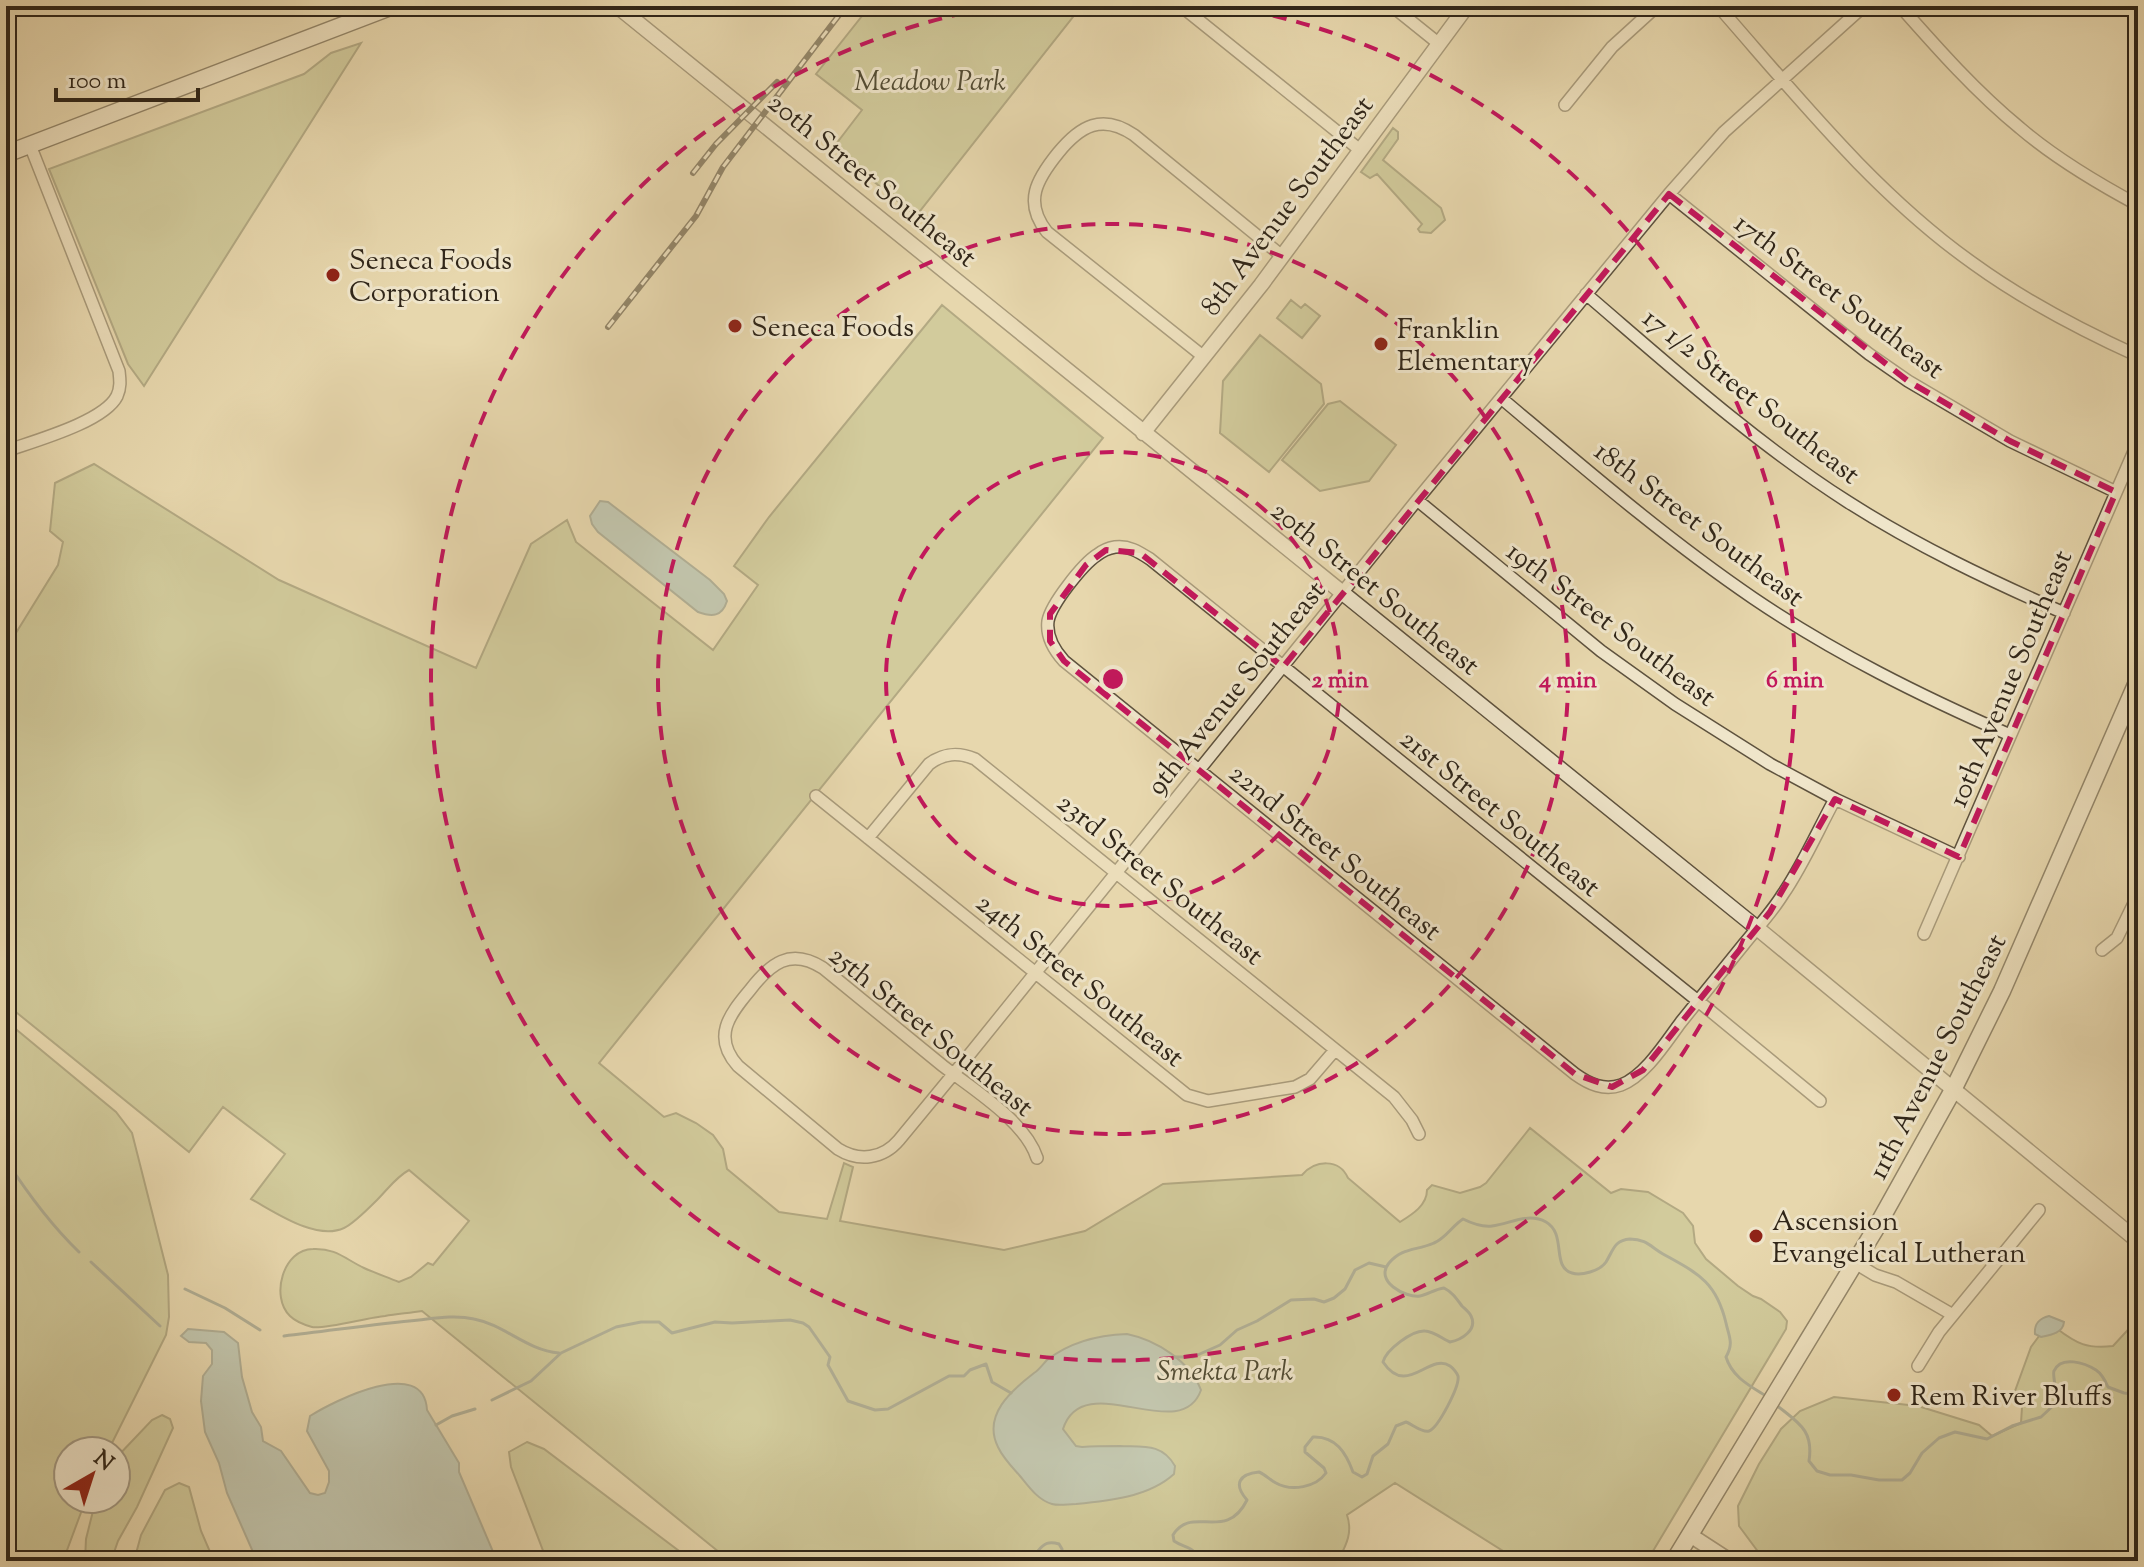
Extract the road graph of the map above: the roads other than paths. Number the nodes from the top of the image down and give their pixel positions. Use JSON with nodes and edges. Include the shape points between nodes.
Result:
{"nodes":[{"id":1,"x":393,"y":6,"type":"edge"},
{"id":2,"x":617,"y":6,"type":"edge"},
{"id":3,"x":1181,"y":6,"type":"edge"},
{"id":4,"x":1392,"y":6,"type":"edge"},
{"id":5,"x":1467,"y":6,"type":"edge"},
{"id":6,"x":1657,"y":6,"type":"edge"},
{"id":7,"x":1718,"y":6,"type":"edge"},
{"id":8,"x":1864,"y":6,"type":"edge"},
{"id":9,"x":1900,"y":6,"type":"edge"},
{"id":10,"x":368,"y":10,"type":"edge"},
{"id":11,"x":1438,"y":43,"type":"junction"},
{"id":12,"x":1782,"y":79,"type":"junction"},
{"id":13,"x":1565,"y":105,"type":"dead end"},
{"id":14,"x":30,"y":145,"type":"junction"},
{"id":15,"x":1360,"y":150,"type":"junction"},
{"id":16,"x":6,"y":154,"type":"edge"},
{"id":17,"x":1669,"y":194,"type":"junction"},
{"id":18,"x":2138,"y":205,"type":"edge"},
{"id":19,"x":1282,"y":256,"type":"junction"},
{"id":20,"x":1586,"y":294,"type":"junction"},
{"id":21,"x":2138,"y":356,"type":"edge"},
{"id":22,"x":1204,"y":357,"type":"junction"},
{"id":23,"x":1501,"y":398,"type":"junction"},
{"id":24,"x":1143,"y":433,"type":"junction"},
{"id":25,"x":2138,"y":442,"type":"edge"},
{"id":26,"x":6,"y":451,"type":"edge"},
{"id":27,"x":2116,"y":492,"type":"junction"},
{"id":28,"x":1417,"y":500,"type":"junction"},
{"id":29,"x":1072,"y":581,"type":"joint"},
{"id":30,"x":1343,"y":593,"type":"junction"},
{"id":31,"x":2064,"y":613,"type":"junction"},
{"id":32,"x":1283,"y":667,"type":"junction"},
{"id":33,"x":2138,"y":680,"type":"edge"},
{"id":34,"x":2010,"y":735,"type":"junction"},
{"id":35,"x":1198,"y":770,"type":"junction"},
{"id":36,"x":816,"y":796,"type":"dead end"},
{"id":37,"x":1835,"y":799,"type":"junction"},
{"id":38,"x":868,"y":838,"type":"junction"},
{"id":39,"x":1959,"y":857,"type":"junction"},
{"id":40,"x":1116,"y":872,"type":"junction"},
{"id":41,"x":2138,"y":895,"type":"edge"},
{"id":42,"x":1757,"y":928,"type":"junction"},
{"id":43,"x":1924,"y":934,"type":"dead end"},
{"id":44,"x":2102,"y":950,"type":"dead end"},
{"id":45,"x":1035,"y":973,"type":"junction"},
{"id":46,"x":1698,"y":1001,"type":"junction"},
{"id":47,"x":1335,"y":1050,"type":"junction"},
{"id":48,"x":953,"y":1074,"type":"junction"},
{"id":49,"x":1953,"y":1090,"type":"junction"},
{"id":50,"x":1820,"y":1101,"type":"dead end"},
{"id":51,"x":1419,"y":1134,"type":"dead end"},
{"id":52,"x":876,"y":1156,"type":"joint"},
{"id":53,"x":1037,"y":1158,"type":"dead end"},
{"id":54,"x":2039,"y":1210,"type":"dead end"},
{"id":55,"x":2138,"y":1241,"type":"edge"},
{"id":56,"x":1855,"y":1263,"type":"junction"},
{"id":57,"x":1953,"y":1315,"type":"junction"},
{"id":58,"x":1918,"y":1366,"type":"dead end"},
{"id":59,"x":1690,"y":1535,"type":"junction"},
{"id":60,"x":1674,"y":1561,"type":"edge"},
{"id":61,"x":1730,"y":1561,"type":"edge"}],
"edges":[{"from":1,"to":10,"type":"main road"},
{"from":2,"to":24,"type":"street","name":"20th Street Southeast"},
{"from":3,"to":15,"type":"street"},
{"from":4,"to":11,"type":"street"},
{"from":5,"to":11,"type":"street","name":"8th Avenue Southeast"},
{"from":6,"to":13,"type":"street","via":[[1612,47]]},
{"from":7,"to":12,"type":"street"},
{"from":8,"to":12,"type":"street","name":"9th Avenue Southeast"},
{"from":9,"to":18,"type":"street","via":[[1970,83],[2022,130]]},
{"from":10,"to":14,"type":"main road"},
{"from":11,"to":15,"type":"street","name":"8th Avenue Southeast"},
{"from":12,"to":17,"type":"street","name":"9th Avenue Southeast","via":[[1724,132]]},
{"from":12,"to":21,"type":"street","via":[[1859,165],[1962,255],[2054,315]]},
{"from":14,"to":16,"type":"main road"},
{"from":14,"to":26,"type":"street","via":[[120,385],[116,398],[93,419]]},
{"from":15,"to":19,"type":"street","name":"8th Avenue Southeast"},
{"from":17,"to":20,"type":"street","name":"9th Avenue Southeast"},
{"from":17,"to":27,"type":"street","name":"17th Street Southeast","via":[[1908,381],[2020,446]]},
{"from":19,"to":22,"type":"street","name":"8th Avenue Southeast"},
{"from":19,"to":22,"type":"street","via":[[1125,129],[1108,124],[1087,127],[1042,174],[1035,194],[1045,230]]},
{"from":20,"to":23,"type":"street","name":"9th Avenue Southeast"},
{"from":20,"to":31,"type":"street","name":"17 1/2 Street Southeast","via":[[1745,428],[1847,502],[1931,551]]},
{"from":22,"to":24,"type":"street","name":"8th Avenue Southeast"},
{"from":23,"to":28,"type":"street","name":"9th Avenue Southeast"},
{"from":23,"to":34,"type":"street","name":"18th Street Southeast","via":[[1754,598],[1870,668]]},
{"from":24,"to":30,"type":"street","name":"20th Street Southeast"},
{"from":25,"to":27,"type":"street","name":"10th Avenue Southeast"},
{"from":27,"to":31,"type":"street","name":"10th Avenue Southeast"},
{"from":28,"to":30,"type":"street","name":"9th Avenue Southeast"},
{"from":28,"to":37,"type":"street","name":"19th Street Southeast","via":[[1637,679]]},
{"from":29,"to":32,"type":"street","name":"21st Street Southeast","via":[[1099,553],[1114,547],[1132,549]]},
{"from":29,"to":35,"type":"street","name":"22nd Street Southeast","via":[[1048,620],[1057,653]]},
{"from":30,"to":32,"type":"street","name":"9th Avenue Southeast"},
{"from":30,"to":42,"type":"street","name":"20th Street Southeast"},
{"from":31,"to":34,"type":"street","name":"10th Avenue Southeast"},
{"from":32,"to":35,"type":"street","name":"9th Avenue Southeast"},
{"from":32,"to":46,"type":"street","name":"21st Street Southeast"},
{"from":33,"to":49,"type":"main road","name":"11th Avenue Southeast"},
{"from":34,"to":39,"type":"street","name":"10th Avenue Southeast"},
{"from":35,"to":40,"type":"street","name":"9th Avenue Southeast"},
{"from":35,"to":46,"type":"street","name":"22nd Street Southeast","via":[[1593,1085],[1612,1087],[1631,1080]]},
{"from":36,"to":38,"type":"street","name":"24th Street Southeast"},
{"from":37,"to":39,"type":"street","name":"19th Street Southeast"},
{"from":37,"to":42,"type":"street","via":[[1784,894]]},
{"from":38,"to":40,"type":"street","name":"23rd Street Southeast","via":[[929,764],[959,754],[981,763]]},
{"from":38,"to":45,"type":"street","name":"24th Street Southeast"},
{"from":39,"to":43,"type":"street","name":"10th Avenue Southeast"},
{"from":40,"to":45,"type":"street","name":"9th Avenue Southeast"},
{"from":40,"to":47,"type":"street","name":"23rd Street Southeast"},
{"from":41,"to":44,"type":"street","via":[[2117,938]]},
{"from":42,"to":46,"type":"street"},
{"from":42,"to":49,"type":"street","name":"20th Street Southeast"},
{"from":45,"to":47,"type":"street","name":"24th Street Southeast","via":[[1187,1095],[1202,1101],[1295,1087],[1310,1079]]},
{"from":45,"to":48,"type":"street","name":"9th Avenue Southeast"},
{"from":46,"to":50,"type":"street","name":"21st Street Southeast"},
{"from":47,"to":51,"type":"street","name":"23rd Street Southeast","via":[[1394,1097]]},
{"from":48,"to":52,"type":"street","name":"9th Avenue Southeast","via":[[894,1146]]},
{"from":48,"to":52,"type":"street","name":"25th Street Southeast","via":[[808,960],[777,963],[763,973],[726,1027],[731,1059],[842,1151]]},
{"from":48,"to":53,"type":"street","name":"25th Street Southeast","via":[[1018,1126]]},
{"from":49,"to":55,"type":"street","name":"20th Street Southeast"},
{"from":49,"to":56,"type":"main road","name":"11th Avenue Southeast"},
{"from":54,"to":57,"type":"street"},
{"from":56,"to":57,"type":"street"},
{"from":56,"to":59,"type":"main road","name":"11th Avenue Southeast"},
{"from":57,"to":58,"type":"street"},
{"from":59,"to":60,"type":"main road","name":"11th Avenue Southeast"},
{"from":59,"to":61,"type":"street"}]}
